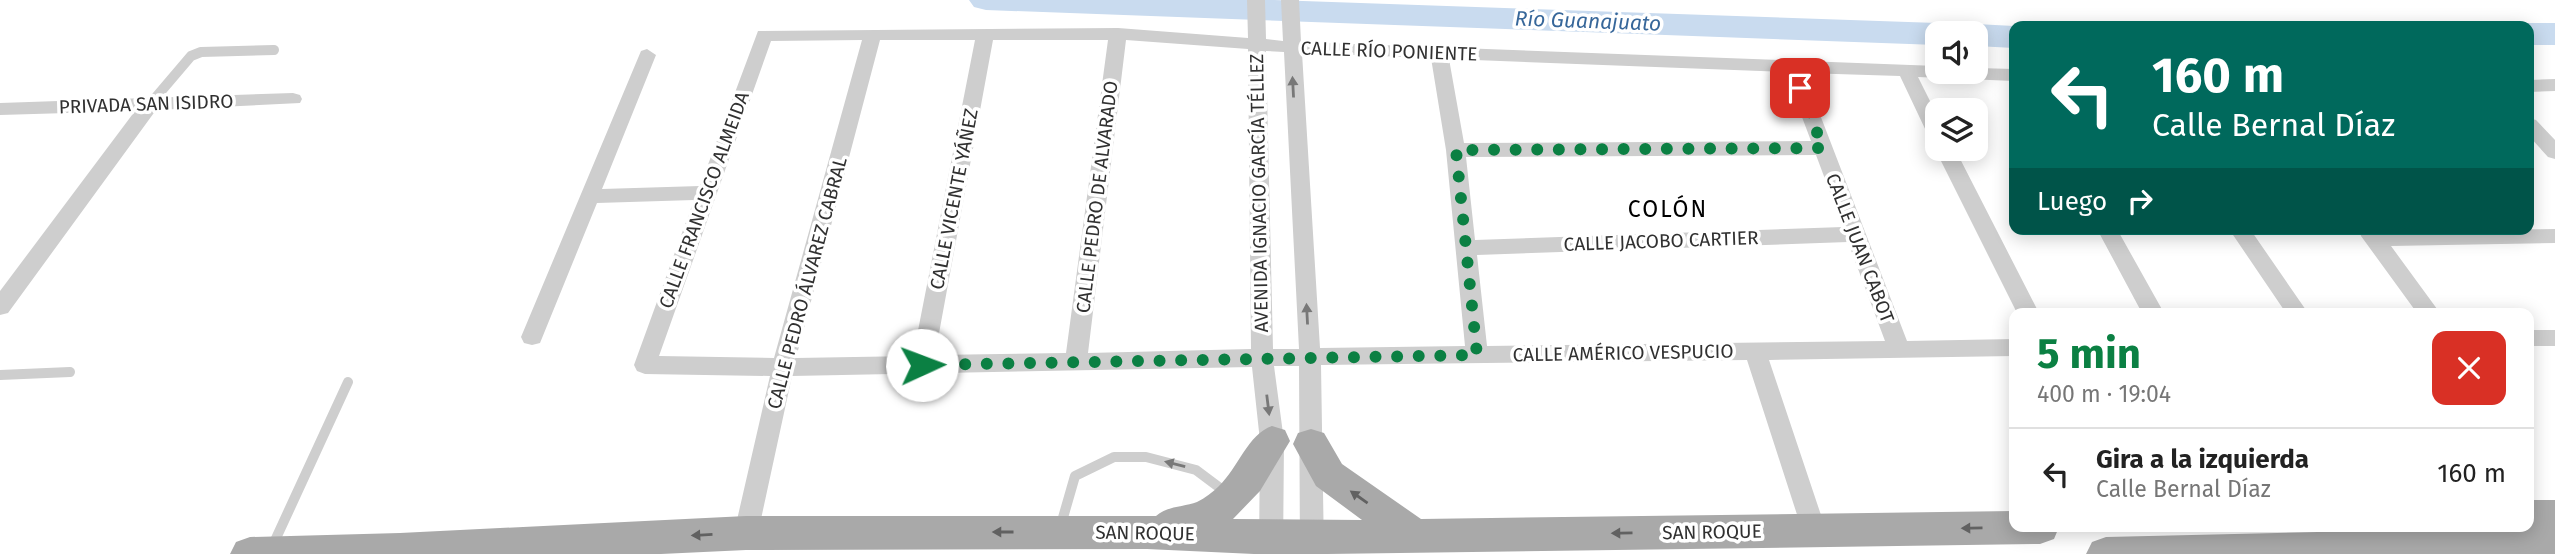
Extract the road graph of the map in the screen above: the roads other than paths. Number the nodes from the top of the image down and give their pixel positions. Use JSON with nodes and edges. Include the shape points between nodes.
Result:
{"nodes":[{"id":1,"x":1256,"y":0,"type":"edge"},
{"id":2,"x":1290,"y":0,"type":"edge"},
{"id":3,"x":873,"y":34,"type":"junction"},
{"id":4,"x":985,"y":34,"type":"junction"},
{"id":5,"x":1118,"y":34,"type":"junction"},
{"id":6,"x":764,"y":35,"type":"joint"},
{"id":7,"x":1258,"y":41,"type":"junction"},
{"id":8,"x":1291,"y":45,"type":"junction"},
{"id":9,"x":274,"y":50,"type":"dead end"},
{"id":10,"x":1439,"y":52,"type":"junction"},
{"id":11,"x":647,"y":55,"type":"dead end"},
{"id":12,"x":1793,"y":68,"type":"junction"},
{"id":13,"x":1906,"y":71,"type":"junction"},
{"id":14,"x":2009,"y":75,"type":"edge"},
{"id":15,"x":2555,"y":85,"type":"edge"},
{"id":16,"x":2534,"y":86,"type":"edge"},
{"id":17,"x":293,"y":99,"type":"dead end"},
{"id":18,"x":151,"y":103,"type":"junction"},
{"id":19,"x":0,"y":109,"type":"edge"},
{"id":20,"x":1925,"y":109,"type":"edge"},
{"id":21,"x":2534,"y":129,"type":"edge"},
{"id":22,"x":1823,"y":148,"type":"junction"},
{"id":23,"x":1456,"y":150,"type":"junction"},
{"id":24,"x":2555,"y":152,"type":"edge"},
{"id":25,"x":1951,"y":161,"type":"edge"},
{"id":26,"x":705,"y":193,"type":"junction"},
{"id":27,"x":590,"y":196,"type":"junction"},
{"id":28,"x":1854,"y":234,"type":"junction"},
{"id":29,"x":2110,"y":235,"type":"edge"},
{"id":30,"x":2243,"y":235,"type":"edge"},
{"id":31,"x":2371,"y":235,"type":"edge"},
{"id":32,"x":2534,"y":235,"type":"edge"},
{"id":33,"x":2555,"y":236,"type":"edge"},
{"id":34,"x":1468,"y":248,"type":"junction"},
{"id":35,"x":0,"y":307,"type":"edge"},
{"id":36,"x":2025,"y":308,"type":"edge"},
{"id":37,"x":2150,"y":308,"type":"edge"},
{"id":38,"x":2294,"y":308,"type":"edge"},
{"id":39,"x":2425,"y":308,"type":"edge"},
{"id":40,"x":532,"y":337,"type":"dead end"},
{"id":41,"x":2534,"y":338,"type":"edge"},
{"id":42,"x":2555,"y":338,"type":"edge"},
{"id":43,"x":2009,"y":348,"type":"edge"},
{"id":44,"x":1899,"y":349,"type":"junction"},
{"id":45,"x":1755,"y":352,"type":"junction"},
{"id":46,"x":1477,"y":355,"type":"junction"},
{"id":47,"x":1310,"y":356,"type":"junction"},
{"id":48,"x":1262,"y":359,"type":"junction"},
{"id":49,"x":1076,"y":361,"type":"junction"},
{"id":50,"x":645,"y":365,"type":"joint"},
{"id":51,"x":922,"y":365,"type":"junction"},
{"id":52,"x":783,"y":367,"type":"junction"},
{"id":53,"x":70,"y":372,"type":"dead end"},
{"id":54,"x":0,"y":375,"type":"edge"},
{"id":55,"x":348,"y":382,"type":"dead end"},
{"id":56,"x":1272,"y":441,"type":"junction"},
{"id":57,"x":1311,"y":444,"type":"junction"},
{"id":58,"x":1233,"y":498,"type":"junction"},
{"id":59,"x":2534,"y":516,"type":"edge"},
{"id":60,"x":2555,"y":516,"type":"edge"},
{"id":61,"x":2009,"y":527,"type":"edge"},
{"id":62,"x":1814,"y":530,"type":"junction"},
{"id":63,"x":1059,"y":532,"type":"junction"},
{"id":64,"x":1147,"y":532,"type":"junction"},
{"id":65,"x":746,"y":533,"type":"junction"},
{"id":66,"x":1414,"y":536,"type":"junction"},
{"id":67,"x":2555,"y":541,"type":"edge"},
{"id":68,"x":1311,"y":545,"type":"edge"},
{"id":69,"x":1271,"y":546,"type":"edge"},
{"id":70,"x":2257,"y":551,"type":"edge"},
{"id":71,"x":269,"y":553,"type":"edge"},
{"id":72,"x":250,"y":554,"type":"edge"},
{"id":73,"x":2106,"y":554,"type":"edge"}],
"edges":[{"from":1,"to":7,"type":"street","name":"AVENIDA IGNACIO GARCÍA TÉLLEZ"},
{"from":2,"to":8,"type":"street","name":"AVENIDA IGNACIO GARCÍA TÉLLEZ"},
{"from":3,"to":4,"type":"street","name":"CALLE RÍO PONIENTE"},
{"from":3,"to":6,"type":"street","name":"CALLE RÍO PONIENTE"},
{"from":3,"to":52,"type":"street","name":"CALLE PEDRO ÁLVAREZ CABRAL"},
{"from":4,"to":5,"type":"street","name":"CALLE RÍO PONIENTE"},
{"from":4,"to":51,"type":"street","name":"CALLE VICENTE YÁÑEZ"},
{"from":5,"to":7,"type":"street","name":"CALLE RÍO PONIENTE"},
{"from":5,"to":49,"type":"street","name":"CALLE PEDRO DE ALVARADO"},
{"from":6,"to":26,"type":"street","name":"CALLE FRANCISCO ALMEIDA"},
{"from":7,"to":8,"type":"street","name":"CALLE RÍO PONIENTE"},
{"from":7,"to":48,"type":"street","name":"AVENIDA IGNACIO GARCÍA TÉLLEZ"},
{"from":8,"to":10,"type":"street","name":"CALLE RÍO PONIENTE"},
{"from":47,"to":8,"type":"street","name":"AVENIDA IGNACIO GARCÍA TÉLLEZ","one_way":true},
{"from":9,"to":18,"type":"lane","via":[[191,56]]},
{"from":10,"to":12,"type":"street","name":"CALLE RÍO PONIENTE"},
{"from":10,"to":23,"type":"street"},
{"from":11,"to":27,"type":"street"},
{"from":12,"to":13,"type":"street","name":"CALLE RÍO PONIENTE"},
{"from":12,"to":22,"type":"street","name":"CALLE JUAN CABOT"},
{"from":13,"to":14,"type":"street","name":"CALLE RÍO PONIENTE"},
{"from":13,"to":20,"type":"street"},
{"from":15,"to":16,"type":"street"},
{"from":17,"to":18,"type":"street","name":"PRIVADA SAN ISIDRO"},
{"from":18,"to":19,"type":"street","name":"PRIVADA SAN ISIDRO"},
{"from":18,"to":35,"type":"street"},
{"from":21,"to":24,"type":"street"},
{"from":22,"to":23,"type":"street"},
{"from":22,"to":28,"type":"street","name":"CALLE JUAN CABOT"},
{"from":23,"to":34,"type":"street"},
{"from":25,"to":36,"type":"street"},
{"from":26,"to":27,"type":"street"},
{"from":26,"to":50,"type":"street","name":"CALLE FRANCISCO ALMEIDA"},
{"from":27,"to":40,"type":"street"},
{"from":28,"to":34,"type":"street","name":"CALLE JACOBO CARTIER"},
{"from":28,"to":44,"type":"street","name":"CALLE JUAN CABOT"},
{"from":29,"to":37,"type":"street"},
{"from":30,"to":38,"type":"street"},
{"from":31,"to":39,"type":"street"},
{"from":32,"to":33,"type":"street"},
{"from":34,"to":46,"type":"street"},
{"from":41,"to":42,"type":"street"},
{"from":43,"to":44,"type":"street","name":"CALLE AMÉRICO VESPUCIO"},
{"from":44,"to":45,"type":"street","name":"CALLE AMÉRICO VESPUCIO"},
{"from":45,"to":46,"type":"street","name":"CALLE AMÉRICO VESPUCIO"},
{"from":45,"to":62,"type":"street"},
{"from":46,"to":47,"type":"street","name":"CALLE AMÉRICO VESPUCIO"},
{"from":47,"to":48,"type":"street","name":"CALLE AMÉRICO VESPUCIO"},
{"from":47,"to":57,"type":"street","name":"AVENIDA IGNACIO GARCÍA TÉLLEZ"},
{"from":48,"to":49,"type":"street","name":"CALLE AMÉRICO VESPUCIO"},
{"from":48,"to":56,"type":"street","name":"AVENIDA IGNACIO GARCÍA TÉLLEZ","one_way":true},
{"from":49,"to":51,"type":"street","name":"CALLE AMÉRICO VESPUCIO"},
{"from":50,"to":52,"type":"street","name":"CALLE AMÉRICO VESPUCIO"},
{"from":51,"to":52,"type":"street","name":"CALLE AMÉRICO VESPUCIO"},
{"from":52,"to":65,"type":"street","name":"CALLE PEDRO ÁLVAREZ CABRAL"},
{"from":53,"to":54,"type":"lane"},
{"from":55,"to":71,"type":"lane"},
{"from":56,"to":58,"type":"main road"},
{"from":56,"to":69,"type":"street","name":"AVENIDA IGNACIO GARCÍA TÉLLEZ"},
{"from":66,"to":57,"type":"main road","one_way":true,"via":[[1329,475]]},
{"from":57,"to":68,"type":"street","name":"AVENIDA IGNACIO GARCÍA TÉLLEZ"},
{"from":58,"to":63,"type":"lane","one_way":true,"via":[[1196,470],[1146,457],[1114,457],[1075,476]]},
{"from":58,"to":64,"type":"main road","via":[[1212,513]]},
{"from":59,"to":60,"type":"main road"},
{"from":61,"to":62,"type":"main road","name":"SAN ROQUE","one_way":true},
{"from":62,"to":66,"type":"main road","name":"SAN ROQUE","one_way":true},
{"from":63,"to":64,"type":"main road","name":"SAN ROQUE"},
{"from":63,"to":65,"type":"main road","name":"SAN ROQUE","one_way":true},
{"from":64,"to":69,"type":"main road","name":"SAN ROQUE"},
{"from":65,"to":71,"type":"main road","name":"SAN ROQUE","one_way":true},
{"from":66,"to":68,"type":"main road","name":"SAN ROQUE"},
{"from":67,"to":70,"type":"main road"},
{"from":68,"to":69,"type":"main road","name":"SAN ROQUE"},
{"from":70,"to":73,"type":"main road"},
{"from":71,"to":72,"type":"main road","name":"SAN ROQUE"}]}
